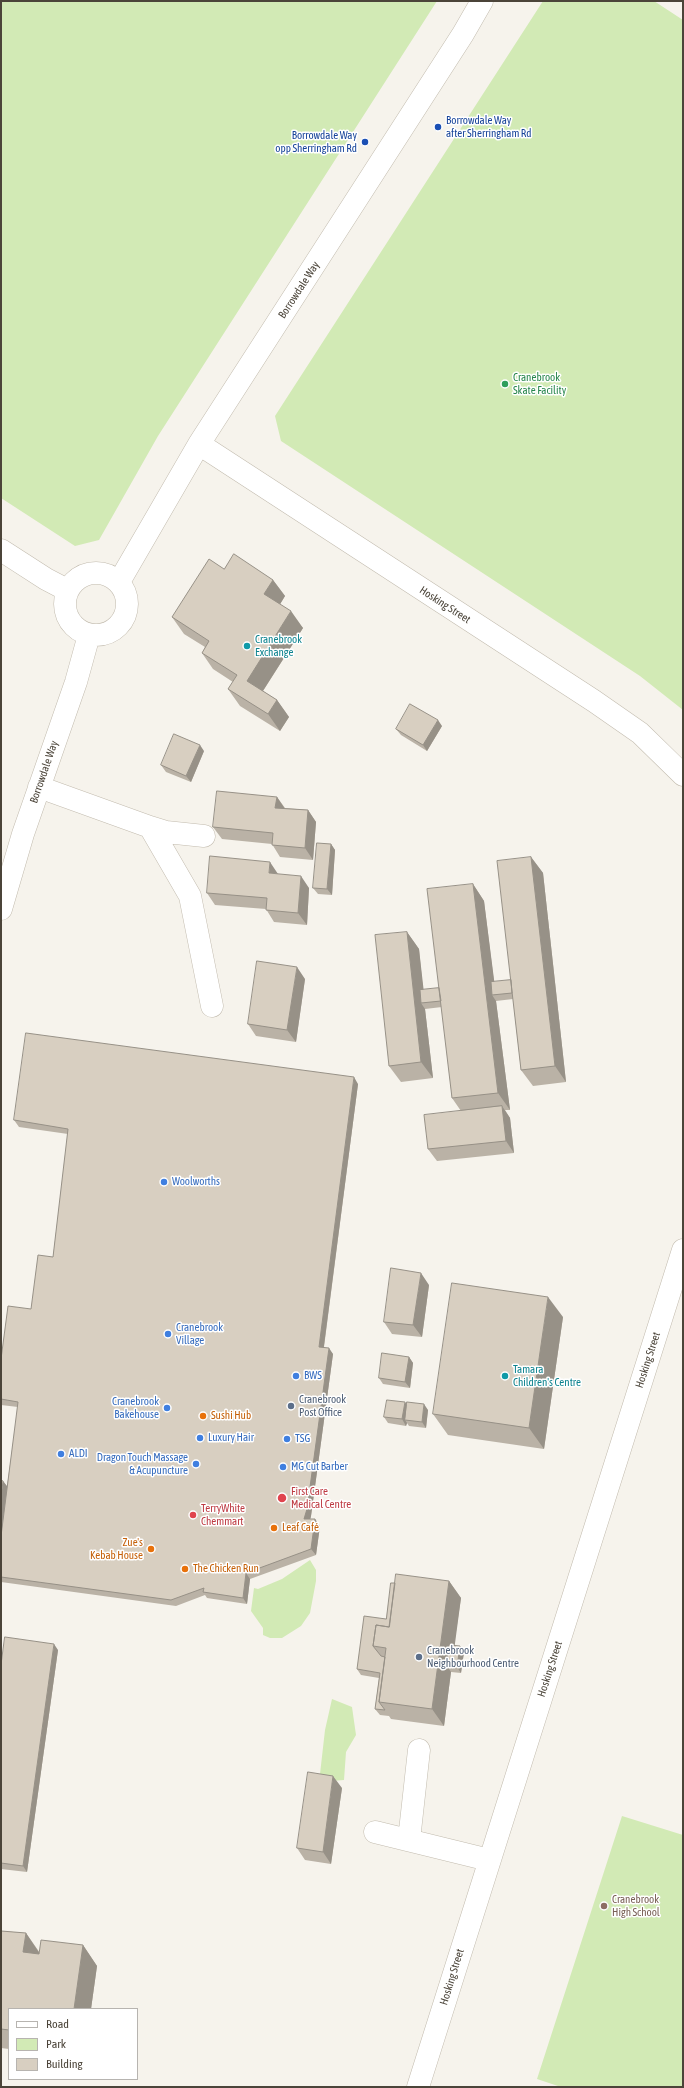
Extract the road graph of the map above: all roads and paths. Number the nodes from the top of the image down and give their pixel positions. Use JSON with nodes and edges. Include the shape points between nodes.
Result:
{"nodes":[{"id":1,"x":482,"y":1,"type":"edge"},
{"id":2,"x":199,"y":444,"type":"junction"},
{"id":3,"x":1,"y":550,"type":"edge"},
{"id":4,"x":119,"y":582,"type":"junction"},
{"id":5,"x":67,"y":590,"type":"junction"},
{"id":6,"x":89,"y":635,"type":"junction"},
{"id":7,"x":683,"y":775,"type":"edge"},
{"id":8,"x":39,"y":787,"type":"junction"},
{"id":9,"x":150,"y":827,"type":"junction"},
{"id":10,"x":204,"y":836,"type":"dead end"},
{"id":11,"x":1,"y":909,"type":"edge"},
{"id":12,"x":212,"y":1006,"type":"dead end"},
{"id":13,"x":683,"y":1250,"type":"edge"},
{"id":14,"x":419,"y":1750,"type":"dead end"},
{"id":15,"x":375,"y":1832,"type":"dead end"},
{"id":16,"x":410,"y":1840,"type":"junction"},
{"id":17,"x":489,"y":1860,"type":"junction"},
{"id":18,"x":418,"y":2087,"type":"edge"}],
"edges":[{"from":1,"to":2,"type":"street","name":"Borrowdale Way","via":[[459,41]]},
{"from":2,"to":4,"type":"street","name":"Borrowdale Way"},
{"from":2,"to":7,"type":"street","name":"Hosking Street","via":[[594,701],[640,733]]},
{"from":3,"to":5,"type":"street"},
{"from":4,"to":5,"type":"street","via":[[101,572],[91,573],[81,576]]},
{"from":4,"to":6,"type":"street","via":[[125,590],[127,600],[124,620],[109,633]]},
{"from":5,"to":6,"type":"street","via":[[64,604],[68,618],[80,632]]},
{"from":6,"to":8,"type":"street","name":"Borrowdale Way","via":[[76,682]]},
{"from":8,"to":9,"type":"street"},
{"from":8,"to":11,"type":"street","name":"Borrowdale Way"},
{"from":9,"to":10,"type":"street","via":[[166,832]]},
{"from":9,"to":12,"type":"street","via":[[190,896]]},
{"from":13,"to":17,"type":"street","name":"Hosking Street"},
{"from":14,"to":16,"type":"street"},
{"from":15,"to":16,"type":"street"},
{"from":16,"to":17,"type":"street"},
{"from":17,"to":18,"type":"street","name":"Hosking Street"}]}
